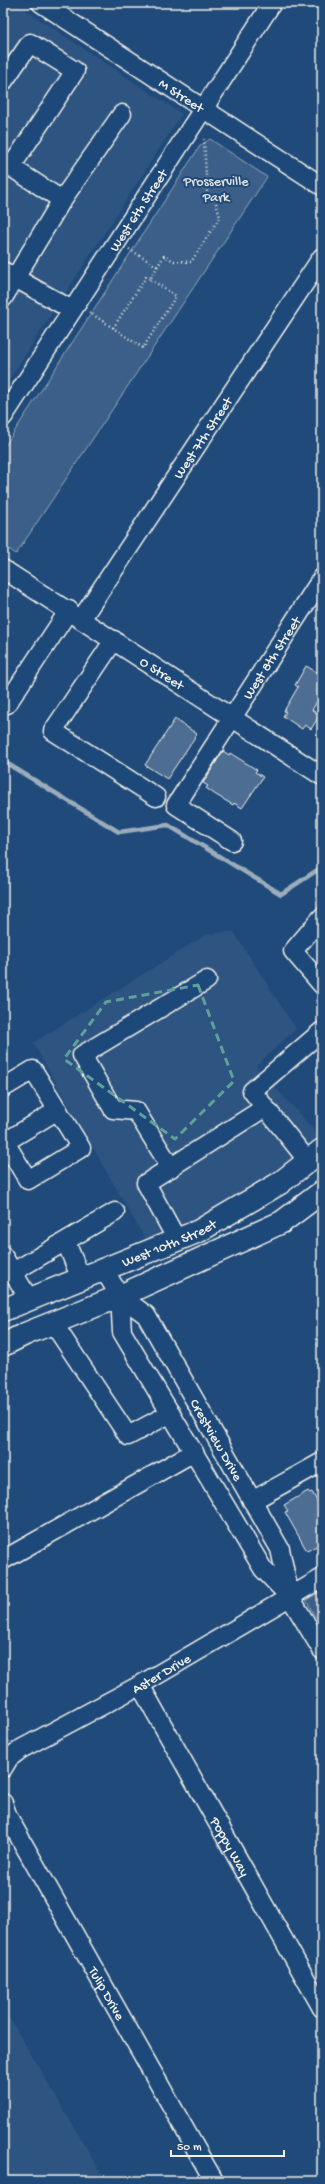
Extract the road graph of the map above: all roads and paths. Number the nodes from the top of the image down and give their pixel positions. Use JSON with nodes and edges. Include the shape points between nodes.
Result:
{"nodes":[{"id":1,"x":272,"y":3,"type":"edge"},
{"id":2,"x":50,"y":5,"type":"edge"},
{"id":3,"x":3,"y":82,"type":"edge"},
{"id":4,"x":204,"y":108,"type":"junction"},
{"id":5,"x":122,"y":114,"type":"dead end"},
{"id":6,"x":204,"y":138,"type":"dead end"},
{"id":7,"x":7,"y":165,"type":"edge"},
{"id":8,"x":322,"y":186,"type":"edge"},
{"id":9,"x":62,"y":200,"type":"junction"},
{"id":10,"x":128,"y":248,"type":"dead end"},
{"id":11,"x":322,"y":257,"type":"edge"},
{"id":12,"x":158,"y":267,"type":"junction"},
{"id":13,"x":10,"y":275,"type":"edge"},
{"id":14,"x":150,"y":279,"type":"junction"},
{"id":15,"x":3,"y":298,"type":"edge"},
{"id":16,"x":80,"y":311,"type":"junction"},
{"id":17,"x":113,"y":328,"type":"junction"},
{"id":18,"x":3,"y":417,"type":"edge"},
{"id":19,"x":3,"y":568,"type":"edge"},
{"id":20,"x":322,"y":578,"type":"edge"},
{"id":21,"x":75,"y":614,"type":"junction"},
{"id":22,"x":114,"y":640,"type":"junction"},
{"id":23,"x":3,"y":702,"type":"edge"},
{"id":24,"x":232,"y":716,"type":"junction"},
{"id":25,"x":322,"y":776,"type":"edge"},
{"id":26,"x":156,"y":797,"type":"dead end"},
{"id":27,"x":232,"y":841,"type":"dead end"},
{"id":28,"x":322,"y":917,"type":"edge"},
{"id":29,"x":207,"y":980,"type":"dead end"},
{"id":30,"x":322,"y":985,"type":"edge"},
{"id":31,"x":322,"y":1031,"type":"edge"},
{"id":32,"x":3,"y":1088,"type":"edge"},
{"id":33,"x":264,"y":1108,"type":"junction"},
{"id":34,"x":58,"y":1110,"type":"junction"},
{"id":35,"x":4,"y":1140,"type":"edge"},
{"id":36,"x":315,"y":1155,"type":"edge"},
{"id":37,"x":171,"y":1168,"type":"junction"},
{"id":38,"x":322,"y":1192,"type":"edge"},
{"id":39,"x":114,"y":1212,"type":"dead end"},
{"id":40,"x":177,"y":1240,"type":"junction"},
{"id":41,"x":66,"y":1242,"type":"junction"},
{"id":42,"x":3,"y":1256,"type":"edge"},
{"id":43,"x":104,"y":1270,"type":"junction"},
{"id":44,"x":13,"y":1272,"type":"junction"},
{"id":45,"x":81,"y":1279,"type":"junction"},
{"id":46,"x":120,"y":1296,"type":"junction"},
{"id":47,"x":29,"y":1299,"type":"junction"},
{"id":48,"x":3,"y":1310,"type":"edge"},
{"id":49,"x":53,"y":1323,"type":"junction"},
{"id":50,"x":3,"y":1345,"type":"edge"},
{"id":51,"x":171,"y":1413,"type":"junction"},
{"id":52,"x":194,"y":1452,"type":"junction"},
{"id":53,"x":322,"y":1462,"type":"edge"},
{"id":54,"x":252,"y":1501,"type":"junction"},
{"id":55,"x":3,"y":1560,"type":"edge"},
{"id":56,"x":322,"y":1578,"type":"edge"},
{"id":57,"x":290,"y":1596,"type":"junction"},
{"id":58,"x":322,"y":1650,"type":"edge"},
{"id":59,"x":140,"y":1685,"type":"junction"},
{"id":60,"x":3,"y":1768,"type":"edge"},
{"id":61,"x":3,"y":1803,"type":"edge"},
{"id":62,"x":322,"y":2008,"type":"edge"},
{"id":63,"x":214,"y":2181,"type":"edge"}],
"edges":[{"from":1,"to":4,"type":"street","name":"West 6th Street"},
{"from":2,"to":4,"type":"street","name":"M Street"},
{"from":3,"to":7,"type":"street","via":[[30,43],[75,71]]},
{"from":4,"to":8,"type":"street","name":"M Street"},
{"from":4,"to":16,"type":"street","name":"West 6th Street"},
{"from":5,"to":9,"type":"street"},
{"from":6,"to":12,"type":"path","via":[[207,193],[216,203],[220,217],[191,262],[174,262],[164,256]]},
{"from":7,"to":9,"type":"street"},
{"from":9,"to":13,"type":"street"},
{"from":10,"to":12,"type":"path"},
{"from":11,"to":21,"type":"street","name":"West 7th Street"},
{"from":12,"to":14,"type":"path"},
{"from":13,"to":15,"type":"street"},
{"from":13,"to":16,"type":"street"},
{"from":14,"to":17,"type":"path","via":[[146,277]]},
{"from":14,"to":17,"type":"path","via":[[176,296],[143,348]]},
{"from":16,"to":17,"type":"path"},
{"from":16,"to":18,"type":"street","name":"West 6th Street"},
{"from":19,"to":21,"type":"street","name":"O Street"},
{"from":20,"to":24,"type":"street","name":"West 8th Street"},
{"from":21,"to":22,"type":"street","name":"O Street"},
{"from":21,"to":23,"type":"street","name":"West 7th Street","via":[[7,704]]},
{"from":22,"to":24,"type":"street","name":"O Street"},
{"from":22,"to":26,"type":"street","via":[[53,731]]},
{"from":24,"to":25,"type":"street","name":"O Street"},
{"from":24,"to":27,"type":"street","name":"West 8th Street","via":[[176,805]]},
{"from":28,"to":30,"type":"street","via":[[293,951]]},
{"from":29,"to":37,"type":"street","via":[[82,1055],[113,1109],[136,1111]]},
{"from":31,"to":33,"type":"street","via":[[252,1091]]},
{"from":32,"to":34,"type":"street","via":[[33,1070]]},
{"from":33,"to":36,"type":"street","via":[[287,1136]]},
{"from":33,"to":37,"type":"street"},
{"from":34,"to":35,"type":"street"},
{"from":34,"to":35,"type":"street","via":[[81,1148],[28,1180]]},
{"from":36,"to":40,"type":"main road","name":"West 10th Street","via":[[266,1191],[199,1231]]},
{"from":37,"to":40,"type":"street","via":[[146,1183]]},
{"from":38,"to":46,"type":"main road","name":"West 10th Street","via":[[282,1222]]},
{"from":39,"to":41,"type":"street"},
{"from":40,"to":43,"type":"main road","name":"West 10th Street"},
{"from":41,"to":44,"type":"street"},
{"from":41,"to":45,"type":"street"},
{"from":42,"to":44,"type":"street"},
{"from":43,"to":45,"type":"main road","name":"West 10th Street"},
{"from":43,"to":46,"type":"street","name":"Crestview Drive"},
{"from":44,"to":47,"type":"street"},
{"from":45,"to":47,"type":"main road","name":"West 10th Street"},
{"from":46,"to":49,"type":"main road","name":"West 10th Street"},
{"from":46,"to":51,"type":"street","name":"Crestview Drive","via":[[122,1332]]},
{"from":46,"to":54,"type":"street","name":"Crestview Drive","via":[[146,1315]]},
{"from":47,"to":48,"type":"main road","name":"West 10th Street"},
{"from":49,"to":50,"type":"main road","name":"West 10th Street"},
{"from":49,"to":51,"type":"street","via":[[128,1436]]},
{"from":51,"to":52,"type":"street","name":"Crestview Drive"},
{"from":52,"to":55,"type":"street"},
{"from":52,"to":57,"type":"street","name":"Crestview Drive","via":[[263,1570]]},
{"from":53,"to":54,"type":"street"},
{"from":54,"to":57,"type":"street","name":"Crestview Drive","via":[[280,1549]]},
{"from":56,"to":57,"type":"street","name":"Aster Drive"},
{"from":57,"to":58,"type":"street","name":"Crestview Drive"},
{"from":57,"to":59,"type":"street","name":"Aster Drive"},
{"from":59,"to":60,"type":"street","name":"Aster Drive","via":[[21,1749],[9,1758]]},
{"from":59,"to":62,"type":"street","name":"Poppy Way"},
{"from":61,"to":63,"type":"street","name":"Tulip Drive"}]}
